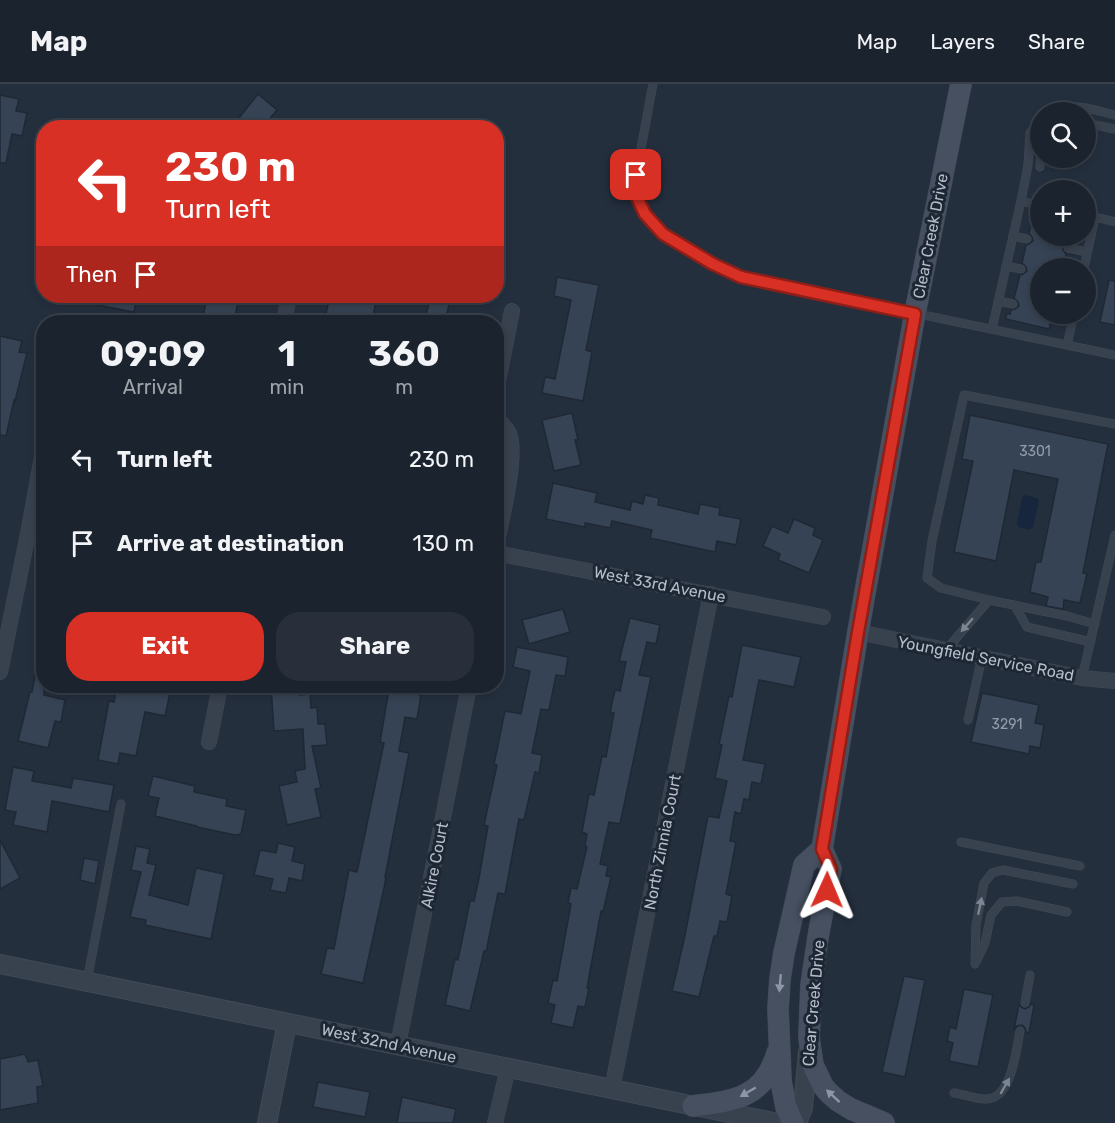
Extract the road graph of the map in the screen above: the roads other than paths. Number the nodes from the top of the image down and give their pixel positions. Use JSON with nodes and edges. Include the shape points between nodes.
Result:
{"nodes":[{"id":1,"x":653,"y":84,"type":"edge"},
{"id":2,"x":961,"y":84,"type":"edge"},
{"id":3,"x":1096,"y":111,"type":"edge"},
{"id":4,"x":1115,"y":115,"type":"edge"},
{"id":5,"x":1096,"y":125,"type":"edge"},
{"id":6,"x":1115,"y":129,"type":"edge"},
{"id":7,"x":1030,"y":133,"type":"edge"},
{"id":8,"x":1021,"y":201,"type":"junction"},
{"id":9,"x":1030,"y":203,"type":"edge"},
{"id":10,"x":1096,"y":218,"type":"edge"},
{"id":11,"x":1115,"y":222,"type":"edge"},
{"id":12,"x":1013,"y":236,"type":"junction"},
{"id":13,"x":1027,"y":239,"type":"dead end"},
{"id":14,"x":1088,"y":246,"type":"edge"},
{"id":15,"x":1068,"y":248,"type":"dead end"},
{"id":16,"x":1087,"y":252,"type":"junction"},
{"id":17,"x":1086,"y":258,"type":"edge"},
{"id":18,"x":1006,"y":266,"type":"junction"},
{"id":19,"x":1021,"y":269,"type":"dead end"},
{"id":20,"x":998,"y":301,"type":"junction"},
{"id":21,"x":1013,"y":304,"type":"dead end"},
{"id":22,"x":512,"y":311,"type":"dead end"},
{"id":23,"x":915,"y":314,"type":"junction"},
{"id":24,"x":1072,"y":324,"type":"edge"},
{"id":25,"x":992,"y":329,"type":"junction"},
{"id":26,"x":1067,"y":345,"type":"junction"},
{"id":27,"x":504,"y":351,"type":"edge"},
{"id":28,"x":1115,"y":355,"type":"edge"},
{"id":29,"x":1115,"y":424,"type":"edge"},
{"id":30,"x":504,"y":426,"type":"edge"},
{"id":31,"x":36,"y":490,"type":"edge"},
{"id":32,"x":504,"y":505,"type":"edge"},
{"id":33,"x":1115,"y":535,"type":"edge"},
{"id":34,"x":504,"y":555,"type":"edge"},
{"id":35,"x":711,"y":594,"type":"junction"},
{"id":36,"x":989,"y":600,"type":"junction"},
{"id":37,"x":1016,"y":606,"type":"junction"},
{"id":38,"x":823,"y":617,"type":"dead end"},
{"id":39,"x":1095,"y":624,"type":"junction"},
{"id":40,"x":858,"y":632,"type":"junction"},
{"id":41,"x":1091,"y":642,"type":"junction"},
{"id":42,"x":945,"y":650,"type":"junction"},
{"id":43,"x":982,"y":657,"type":"junction"},
{"id":44,"x":0,"y":672,"type":"edge"},
{"id":45,"x":1082,"y":678,"type":"junction"},
{"id":46,"x":1115,"y":681,"type":"edge"},
{"id":47,"x":219,"y":693,"type":"edge"},
{"id":48,"x":468,"y":693,"type":"edge"},
{"id":49,"x":969,"y":720,"type":"dead end"},
{"id":50,"x":209,"y":742,"type":"dead end"},
{"id":51,"x":121,"y":804,"type":"dead end"},
{"id":52,"x":961,"y":842,"type":"dead end"},
{"id":53,"x":822,"y":849,"type":"junction"},
{"id":54,"x":1080,"y":866,"type":"dead end"},
{"id":55,"x":1073,"y":884,"type":"dead end"},
{"id":56,"x":1067,"y":912,"type":"dead end"},
{"id":57,"x":0,"y":964,"type":"edge"},
{"id":58,"x":1030,"y":975,"type":"dead end"},
{"id":59,"x":87,"y":981,"type":"junction"},
{"id":60,"x":1025,"y":1003,"type":"dead end"},
{"id":61,"x":287,"y":1023,"type":"junction"},
{"id":62,"x":1020,"y":1031,"type":"dead end"},
{"id":63,"x":809,"y":1038,"type":"junction"},
{"id":64,"x":398,"y":1045,"type":"junction"},
{"id":65,"x":779,"y":1046,"type":"junction"},
{"id":66,"x":508,"y":1068,"type":"junction"},
{"id":67,"x":612,"y":1089,"type":"junction"},
{"id":68,"x":954,"y":1092,"type":"dead end"},
{"id":69,"x":693,"y":1106,"type":"junction"},
{"id":70,"x":267,"y":1123,"type":"edge"},
{"id":71,"x":495,"y":1123,"type":"edge"},
{"id":72,"x":778,"y":1123,"type":"edge"},
{"id":73,"x":795,"y":1123,"type":"edge"},
{"id":74,"x":884,"y":1123,"type":"edge"}],
"edges":[{"from":1,"to":23,"type":"lane","via":[[636,175],[636,195],[645,214],[663,234],[741,277]]},
{"from":2,"to":23,"type":"main road","name":"Clear Creek Drive"},
{"from":3,"to":4,"type":"lane"},
{"from":5,"to":6,"type":"lane"},
{"from":7,"to":8,"type":"lane"},
{"from":8,"to":9,"type":"lane"},
{"from":8,"to":12,"type":"lane"},
{"from":10,"to":11,"type":"lane"},
{"from":12,"to":13,"type":"lane"},
{"from":12,"to":18,"type":"lane"},
{"from":14,"to":16,"type":"lane"},
{"from":15,"to":16,"type":"lane"},
{"from":16,"to":17,"type":"lane"},
{"from":18,"to":19,"type":"lane"},
{"from":18,"to":20,"type":"lane"},
{"from":20,"to":21,"type":"lane"},
{"from":20,"to":25,"type":"lane"},
{"from":22,"to":27,"type":"street"},
{"from":23,"to":25,"type":"lane"},
{"from":23,"to":40,"type":"main road","name":"Clear Creek Drive"},
{"from":24,"to":26,"type":"lane"},
{"from":25,"to":26,"type":"lane"},
{"from":26,"to":28,"type":"lane"},
{"from":29,"to":36,"type":"lane","via":[[964,395],[927,578],[941,588]]},
{"from":30,"to":32,"type":"street","via":[[512,452]]},
{"from":31,"to":44,"type":"street"},
{"from":33,"to":39,"type":"lane"},
{"from":34,"to":35,"type":"street","name":"West 33rd Avenue"},
{"from":35,"to":38,"type":"street","name":"West 33rd Avenue"},
{"from":35,"to":67,"type":"street","name":"North Zinnia Court"},
{"from":36,"to":37,"type":"lane"},
{"from":36,"to":42,"type":"lane","one_way":true},
{"from":37,"to":39,"type":"lane"},
{"from":37,"to":41,"type":"lane","via":[[1027,627]]},
{"from":39,"to":41,"type":"lane"},
{"from":40,"to":42,"type":"street","name":"Youngfield Service Road"},
{"from":40,"to":53,"type":"main road","name":"Clear Creek Drive"},
{"from":41,"to":45,"type":"lane"},
{"from":42,"to":43,"type":"street","name":"Youngfield Service Road"},
{"from":43,"to":45,"type":"street","name":"Youngfield Service Road"},
{"from":43,"to":49,"type":"lane"},
{"from":45,"to":46,"type":"street","name":"Youngfield Service Road"},
{"from":47,"to":50,"type":"street"},
{"from":48,"to":64,"type":"street","name":"Alkire Court"},
{"from":51,"to":59,"type":"lane"},
{"from":52,"to":54,"type":"lane"},
{"from":53,"to":63,"type":"main road","name":"Clear Creek Drive","via":[[831,869],[812,977]]},
{"from":53,"to":65,"type":"main road","name":"Clear Creek Drive","one_way":true,"via":[[804,866],[788,932],[780,979]]},
{"from":56,"to":55,"type":"lane","one_way":true,"via":[[1017,901],[1002,902],[991,915],[975,964],[976,925],[984,883],[992,873],[1003,870]]},
{"from":57,"to":59,"type":"street","name":"West 32nd Avenue"},
{"from":58,"to":60,"type":"lane"},
{"from":59,"to":61,"type":"street","name":"West 32nd Avenue"},
{"from":61,"to":64,"type":"street","name":"West 32nd Avenue"},
{"from":61,"to":70,"type":"street"},
{"from":68,"to":62,"type":"lane","one_way":true,"via":[[988,1099],[999,1095],[1008,1083]]},
{"from":63,"to":73,"type":"street","name":"Clear Creek Drive","via":[[805,1097]]},
{"from":74,"to":63,"type":"main road","one_way":true,"via":[[851,1109],[828,1092],[813,1065]]},
{"from":64,"to":66,"type":"street","name":"West 32nd Avenue"},
{"from":65,"to":69,"type":"main road","one_way":true,"via":[[767,1077],[751,1092],[729,1101]]},
{"from":65,"to":73,"type":"main road","name":"Clear Creek Drive","via":[[782,1094]]},
{"from":66,"to":67,"type":"street","name":"West 32nd Avenue"},
{"from":66,"to":71,"type":"street"},
{"from":67,"to":69,"type":"street","name":"West 32nd Avenue"},
{"from":69,"to":72,"type":"street","name":"West 32nd Avenue"}]}
